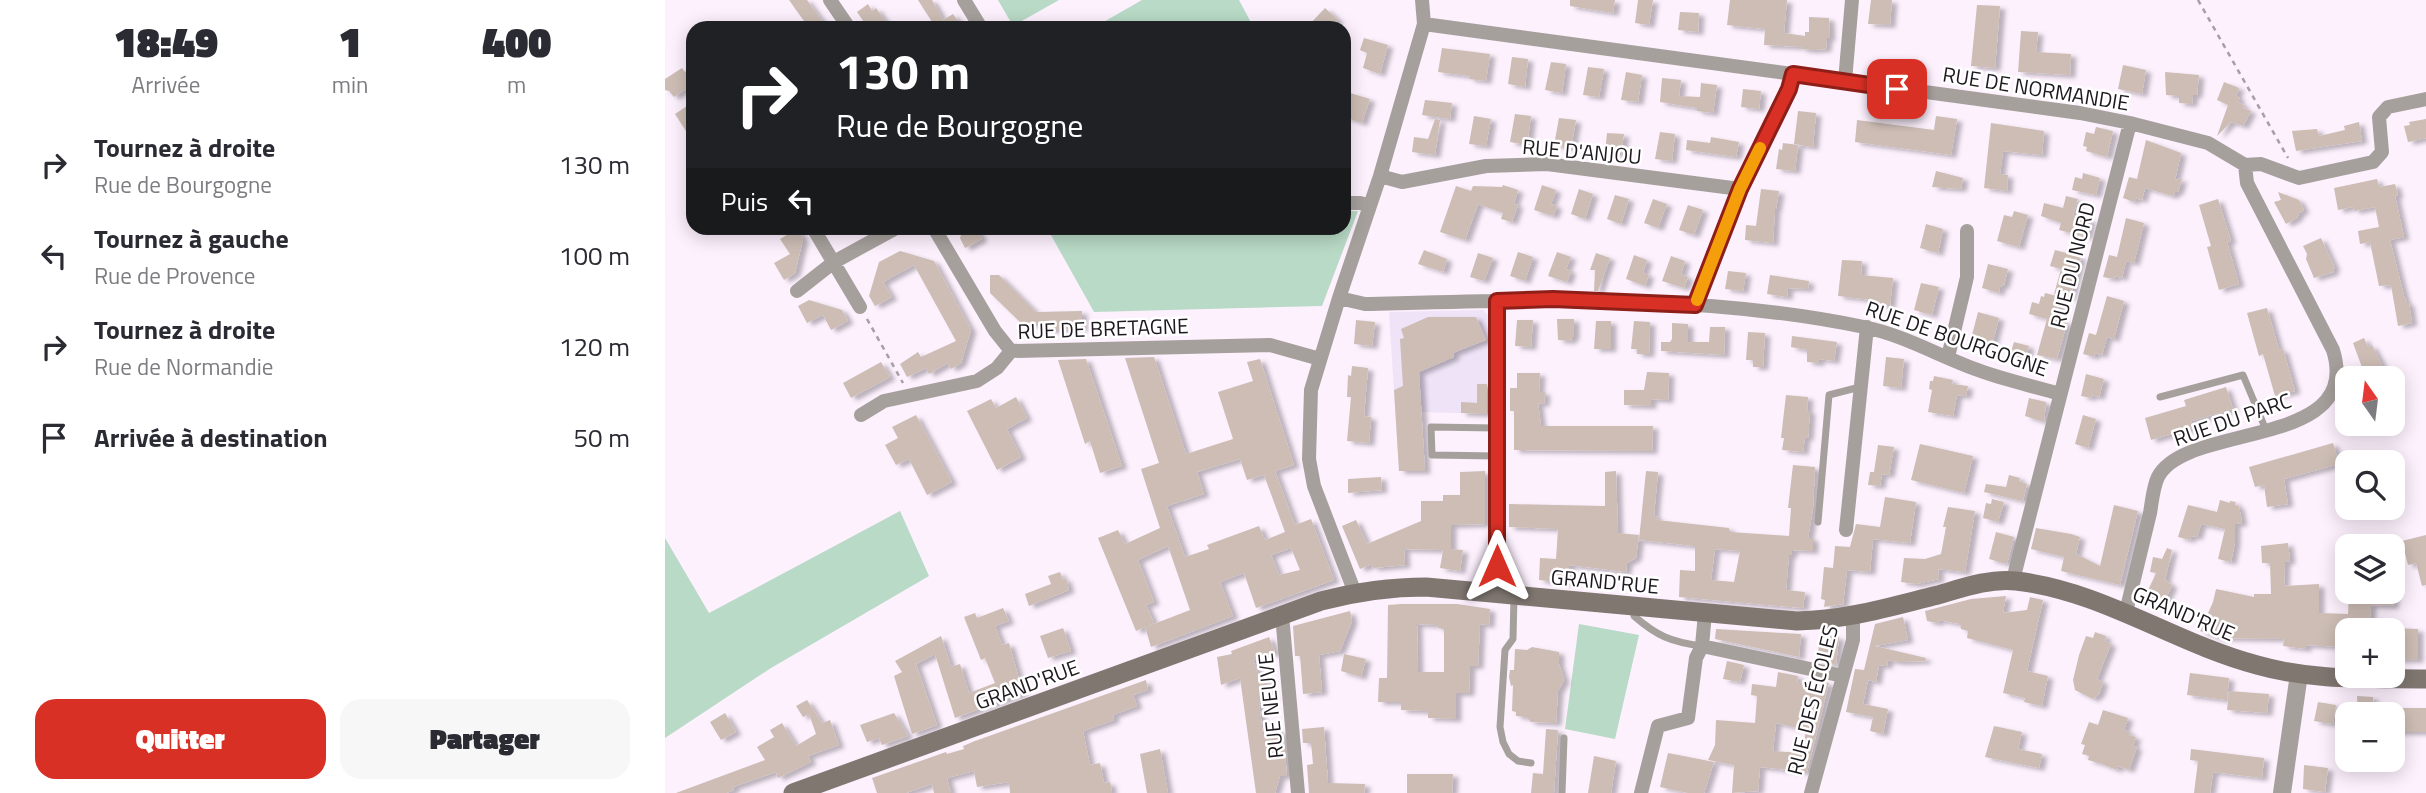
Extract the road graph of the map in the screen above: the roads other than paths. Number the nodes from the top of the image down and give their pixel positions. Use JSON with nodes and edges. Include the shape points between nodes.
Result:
{"nodes":[{"id":1,"x":830,"y":0,"type":"edge"},
{"id":2,"x":964,"y":0,"type":"edge"},
{"id":3,"x":1422,"y":0,"type":"edge"},
{"id":4,"x":1851,"y":0,"type":"edge"},
{"id":5,"x":844,"y":21,"type":"edge"},
{"id":6,"x":977,"y":21,"type":"edge"},
{"id":7,"x":1424,"y":24,"type":"junction"},
{"id":8,"x":1793,"y":74,"type":"junction"},
{"id":9,"x":1845,"y":81,"type":"junction"},
{"id":10,"x":2426,"y":99,"type":"edge"},
{"id":11,"x":2130,"y":122,"type":"junction"},
{"id":12,"x":2245,"y":165,"type":"junction"},
{"id":13,"x":1380,"y":176,"type":"junction"},
{"id":14,"x":1740,"y":189,"type":"junction"},
{"id":15,"x":1351,"y":203,"type":"edge"},
{"id":16,"x":1370,"y":206,"type":"junction"},
{"id":17,"x":1967,"y":231,"type":"dead end"},
{"id":18,"x":817,"y":235,"type":"edge"},
{"id":19,"x":883,"y":235,"type":"edge"},
{"id":20,"x":938,"y":235,"type":"edge"},
{"id":21,"x":834,"y":262,"type":"junction"},
{"id":22,"x":797,"y":291,"type":"dead end"},
{"id":23,"x":1339,"y":298,"type":"junction"},
{"id":24,"x":1497,"y":301,"type":"junction"},
{"id":25,"x":1695,"y":305,"type":"junction"},
{"id":26,"x":860,"y":307,"type":"road end"},
{"id":27,"x":1867,"y":327,"type":"junction"},
{"id":28,"x":1011,"y":351,"type":"junction"},
{"id":29,"x":1948,"y":357,"type":"junction"},
{"id":30,"x":1320,"y":359,"type":"junction"},
{"id":31,"x":1861,"y":386,"type":"junction"},
{"id":32,"x":2060,"y":394,"type":"junction"},
{"id":33,"x":2160,"y":397,"type":"dead end"},
{"id":34,"x":860,"y":415,"type":"dead end"},
{"id":35,"x":1496,"y":428,"type":"junction"},
{"id":36,"x":2266,"y":430,"type":"junction"},
{"id":37,"x":1497,"y":456,"type":"junction"},
{"id":38,"x":1818,"y":522,"type":"dead end"},
{"id":39,"x":1846,"y":530,"type":"dead end"},
{"id":40,"x":2013,"y":580,"type":"junction"},
{"id":41,"x":1355,"y":593,"type":"junction"},
{"id":42,"x":1506,"y":594,"type":"junction"},
{"id":43,"x":1634,"y":606,"type":"junction"},
{"id":44,"x":1705,"y":612,"type":"junction"},
{"id":45,"x":2126,"y":612,"type":"junction"},
{"id":46,"x":1282,"y":615,"type":"junction"},
{"id":47,"x":1853,"y":617,"type":"junction"},
{"id":48,"x":1699,"y":652,"type":"junction"},
{"id":49,"x":2299,"y":674,"type":"junction"},
{"id":50,"x":1843,"y":676,"type":"junction"},
{"id":51,"x":2426,"y":679,"type":"edge"},
{"id":52,"x":1564,"y":738,"type":"dead end"},
{"id":53,"x":1531,"y":763,"type":"dead end"},
{"id":54,"x":810,"y":790,"type":"edge"},
{"id":55,"x":1299,"y":793,"type":"edge"},
{"id":56,"x":1562,"y":793,"type":"edge"},
{"id":57,"x":1641,"y":793,"type":"edge"},
{"id":58,"x":1811,"y":793,"type":"edge"},
{"id":59,"x":2282,"y":793,"type":"edge"}],
"edges":[{"from":1,"to":5,"type":"street"},
{"from":2,"to":6,"type":"street"},
{"from":3,"to":7,"type":"street"},
{"from":4,"to":9,"type":"street"},
{"from":7,"to":8,"type":"street","name":"RUE DE NORMANDIE"},
{"from":7,"to":13,"type":"street"},
{"from":8,"to":9,"type":"street","name":"RUE DE NORMANDIE"},
{"from":8,"to":14,"type":"street"},
{"from":9,"to":11,"type":"street","name":"RUE DE NORMANDIE"},
{"from":10,"to":12,"type":"street","name":"RUE DE NORMANDIE","via":[[2388,107],[2379,117],[2382,152],[2373,162],[2299,178],[2261,164]]},
{"from":11,"to":12,"type":"street","name":"RUE DE NORMANDIE","via":[[2209,143]]},
{"from":11,"to":32,"type":"street","name":"RUE DU NORD"},
{"from":12,"to":36,"type":"street","name":"RUE DU PARC","via":[[2246,183],[2338,367],[2321,407],[2298,421]]},
{"from":13,"to":14,"type":"street","name":"RUE D'ANJOU","via":[[1402,182],[1486,166],[1547,164]]},
{"from":13,"to":16,"type":"street"},
{"from":14,"to":25,"type":"street"},
{"from":15,"to":16,"type":"street"},
{"from":16,"to":23,"type":"street"},
{"from":17,"to":29,"type":"street","via":[[1967,277]]},
{"from":18,"to":21,"type":"street"},
{"from":19,"to":21,"type":"street"},
{"from":20,"to":28,"type":"street"},
{"from":21,"to":22,"type":"street"},
{"from":21,"to":26,"type":"street"},
{"from":23,"to":24,"type":"street","name":"RUE DE BOURGOGNE","via":[[1365,304]]},
{"from":23,"to":30,"type":"street"},
{"from":24,"to":25,"type":"street","name":"RUE DE BOURGOGNE"},
{"from":24,"to":35,"type":"street"},
{"from":25,"to":27,"type":"street","name":"RUE DE BOURGOGNE"},
{"from":27,"to":29,"type":"street","name":"RUE DE BOURGOGNE"},
{"from":27,"to":31,"type":"street"},
{"from":28,"to":30,"type":"street","name":"RUE DE BRETAGNE","via":[[1270,345]]},
{"from":28,"to":34,"type":"street","name":"RUE DE BRETAGNE","via":[[977,381],[884,401]]},
{"from":29,"to":32,"type":"street","name":"RUE DE BOURGOGNE"},
{"from":30,"to":41,"type":"street","via":[[1311,390],[1309,459],[1314,486]]},
{"from":31,"to":38,"type":"lane","via":[[1829,395]]},
{"from":31,"to":39,"type":"street"},
{"from":32,"to":40,"type":"street","name":"RUE DU NORD"},
{"from":33,"to":36,"type":"lane","via":[[2243,375]]},
{"from":35,"to":37,"type":"street"},
{"from":35,"to":37,"type":"lane","via":[[1431,426],[1432,455]]},
{"from":36,"to":45,"type":"street","name":"RUE DU PARC","via":[[2176,459],[2158,476]]},
{"from":37,"to":42,"type":"street"},
{"from":40,"to":45,"type":"main road","name":"GRAND'RUE","via":[[2063,588]]},
{"from":40,"to":47,"type":"main road","name":"GRAND'RUE"},
{"from":41,"to":42,"type":"main road","name":"GRAND'RUE","via":[[1426,587]]},
{"from":41,"to":46,"type":"main road","name":"GRAND'RUE"},
{"from":42,"to":43,"type":"main road","name":"GRAND'RUE"},
{"from":42,"to":53,"type":"lane","via":[[1513,639],[1506,650],[1500,727],[1509,754]]},
{"from":43,"to":44,"type":"main road","name":"GRAND'RUE"},
{"from":43,"to":48,"type":"lane","via":[[1634,616],[1655,634]]},
{"from":44,"to":47,"type":"main road","name":"GRAND'RUE","via":[[1797,621]]},
{"from":44,"to":48,"type":"street"},
{"from":45,"to":49,"type":"main road","name":"GRAND'RUE","via":[[2216,652]]},
{"from":46,"to":54,"type":"main road","name":"GRAND'RUE"},
{"from":46,"to":55,"type":"street","name":"RUE NEUVE"},
{"from":47,"to":50,"type":"street","name":"RUE DES ÉCOLES","via":[[1853,640]]},
{"from":48,"to":50,"type":"street"},
{"from":48,"to":57,"type":"street","via":[[1688,718],[1658,726]]},
{"from":49,"to":51,"type":"main road","name":"GRAND'RUE"},
{"from":49,"to":59,"type":"street"},
{"from":50,"to":58,"type":"street","name":"RUE DES ÉCOLES"},
{"from":52,"to":56,"type":"lane"}]}
